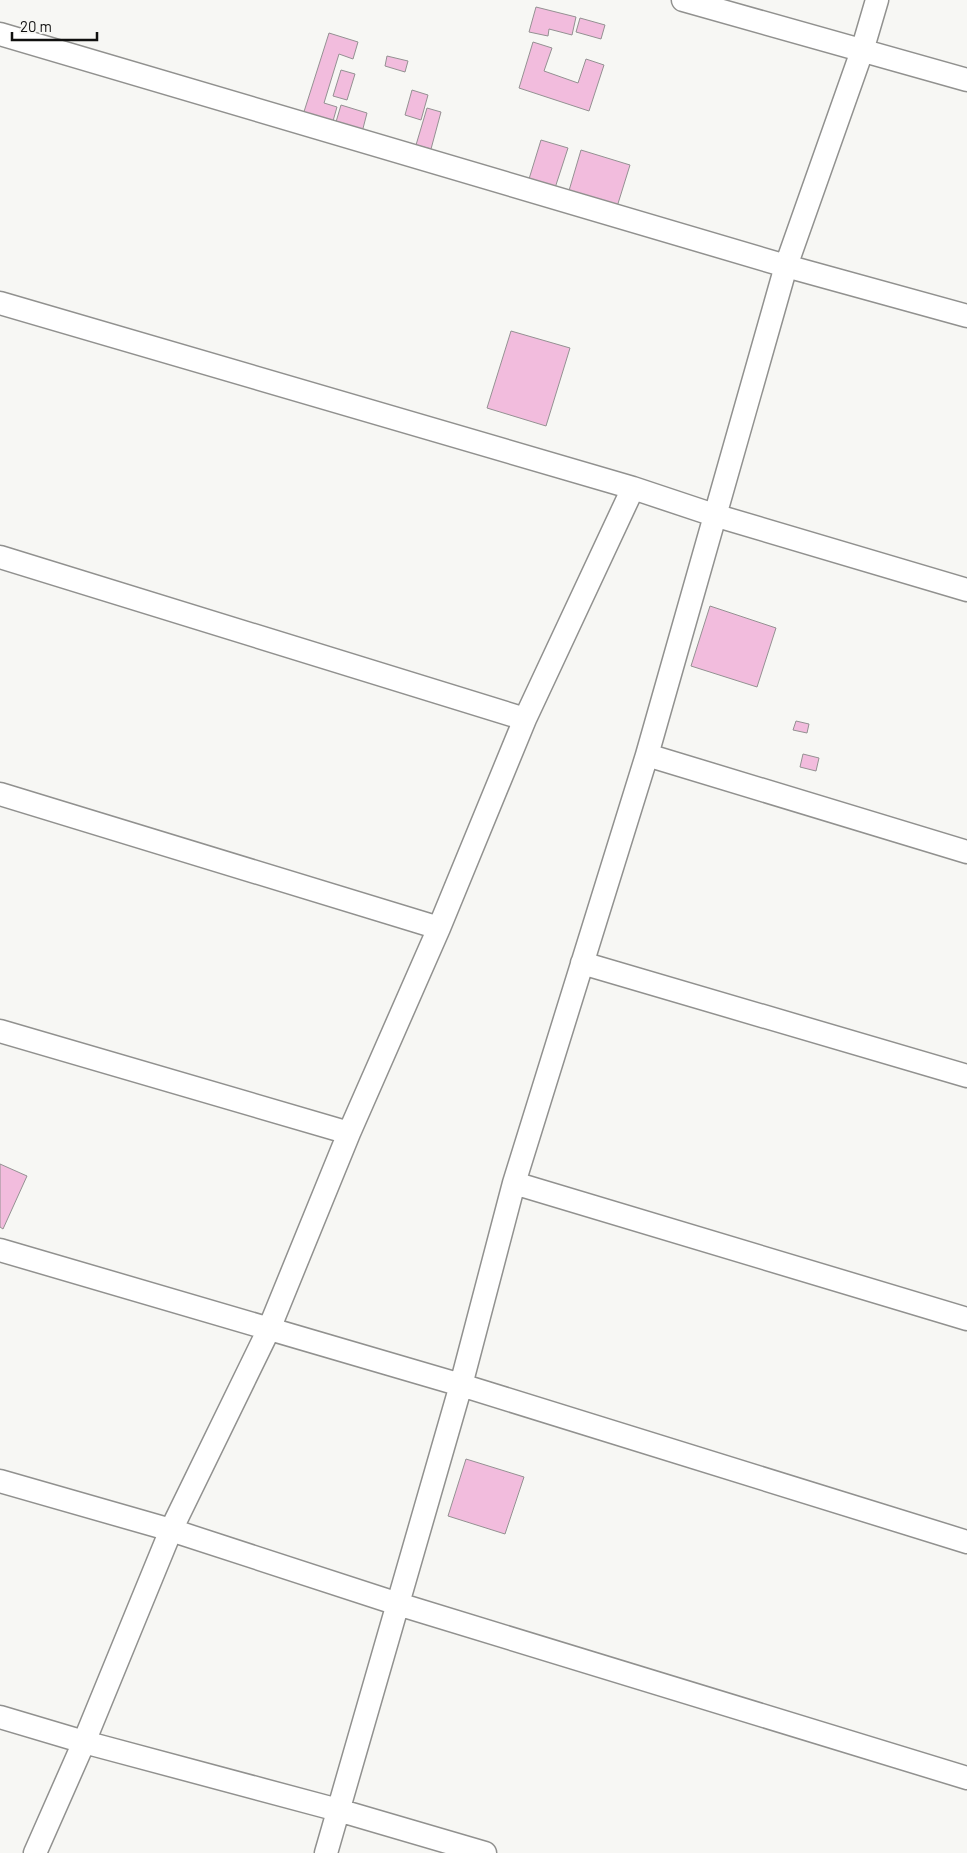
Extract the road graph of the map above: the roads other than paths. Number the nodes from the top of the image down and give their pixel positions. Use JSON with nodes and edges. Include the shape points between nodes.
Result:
{"nodes":[{"id":1,"x":683,"y":0,"type":"edge"},
{"id":2,"x":877,"y":0,"type":"edge"},
{"id":3,"x":0,"y":34,"type":"edge"},
{"id":4,"x":862,"y":51,"type":"junction"},
{"id":5,"x":967,"y":80,"type":"edge"},
{"id":6,"x":786,"y":266,"type":"junction"},
{"id":7,"x":0,"y":303,"type":"edge"},
{"id":8,"x":967,"y":316,"type":"edge"},
{"id":9,"x":633,"y":488,"type":"junction"},
{"id":10,"x":714,"y":515,"type":"junction"},
{"id":11,"x":0,"y":557,"type":"edge"},
{"id":12,"x":967,"y":590,"type":"edge"},
{"id":13,"x":525,"y":719,"type":"junction"},
{"id":14,"x":647,"y":755,"type":"junction"},
{"id":15,"x":0,"y":794,"type":"edge"},
{"id":16,"x":967,"y":852,"type":"edge"},
{"id":17,"x":438,"y":928,"type":"junction"},
{"id":18,"x":582,"y":962,"type":"junction"},
{"id":19,"x":0,"y":1031,"type":"edge"},
{"id":20,"x":967,"y":1076,"type":"edge"},
{"id":21,"x":349,"y":1132,"type":"junction"},
{"id":22,"x":514,"y":1184,"type":"junction"},
{"id":23,"x":0,"y":1250,"type":"edge"},
{"id":24,"x":967,"y":1319,"type":"edge"},
{"id":25,"x":269,"y":1329,"type":"junction"},
{"id":26,"x":462,"y":1385,"type":"junction"},
{"id":27,"x":0,"y":1481,"type":"edge"},
{"id":28,"x":171,"y":1530,"type":"junction"},
{"id":29,"x":967,"y":1542,"type":"edge"},
{"id":30,"x":398,"y":1604,"type":"junction"},
{"id":31,"x":0,"y":1717,"type":"edge"},
{"id":32,"x":84,"y":1742,"type":"junction"},
{"id":33,"x":967,"y":1778,"type":"edge"},
{"id":34,"x":338,"y":1810,"type":"junction"},
{"id":35,"x":35,"y":1853,"type":"edge"},
{"id":36,"x":326,"y":1853,"type":"edge"},
{"id":37,"x":484,"y":1853,"type":"edge"}],
"edges":[{"from":1,"to":4,"type":"street"},
{"from":2,"to":4,"type":"street"},
{"from":3,"to":6,"type":"street"},
{"from":4,"to":5,"type":"street"},
{"from":4,"to":6,"type":"street"},
{"from":6,"to":8,"type":"street"},
{"from":6,"to":10,"type":"street"},
{"from":7,"to":9,"type":"street"},
{"from":9,"to":10,"type":"street"},
{"from":9,"to":13,"type":"street"},
{"from":10,"to":12,"type":"street"},
{"from":10,"to":14,"type":"street"},
{"from":11,"to":13,"type":"street"},
{"from":13,"to":17,"type":"street"},
{"from":14,"to":16,"type":"street"},
{"from":14,"to":18,"type":"street"},
{"from":15,"to":17,"type":"street"},
{"from":17,"to":21,"type":"street"},
{"from":18,"to":20,"type":"street"},
{"from":18,"to":22,"type":"street"},
{"from":19,"to":21,"type":"street"},
{"from":21,"to":25,"type":"street"},
{"from":22,"to":24,"type":"street"},
{"from":22,"to":26,"type":"street"},
{"from":23,"to":25,"type":"street"},
{"from":25,"to":26,"type":"street"},
{"from":25,"to":28,"type":"street"},
{"from":26,"to":29,"type":"street"},
{"from":26,"to":30,"type":"street"},
{"from":27,"to":28,"type":"street"},
{"from":28,"to":30,"type":"street"},
{"from":28,"to":32,"type":"street"},
{"from":30,"to":33,"type":"street"},
{"from":30,"to":34,"type":"street"},
{"from":31,"to":32,"type":"street"},
{"from":32,"to":34,"type":"street"},
{"from":32,"to":35,"type":"street"},
{"from":34,"to":36,"type":"street"},
{"from":34,"to":37,"type":"street"}]}
